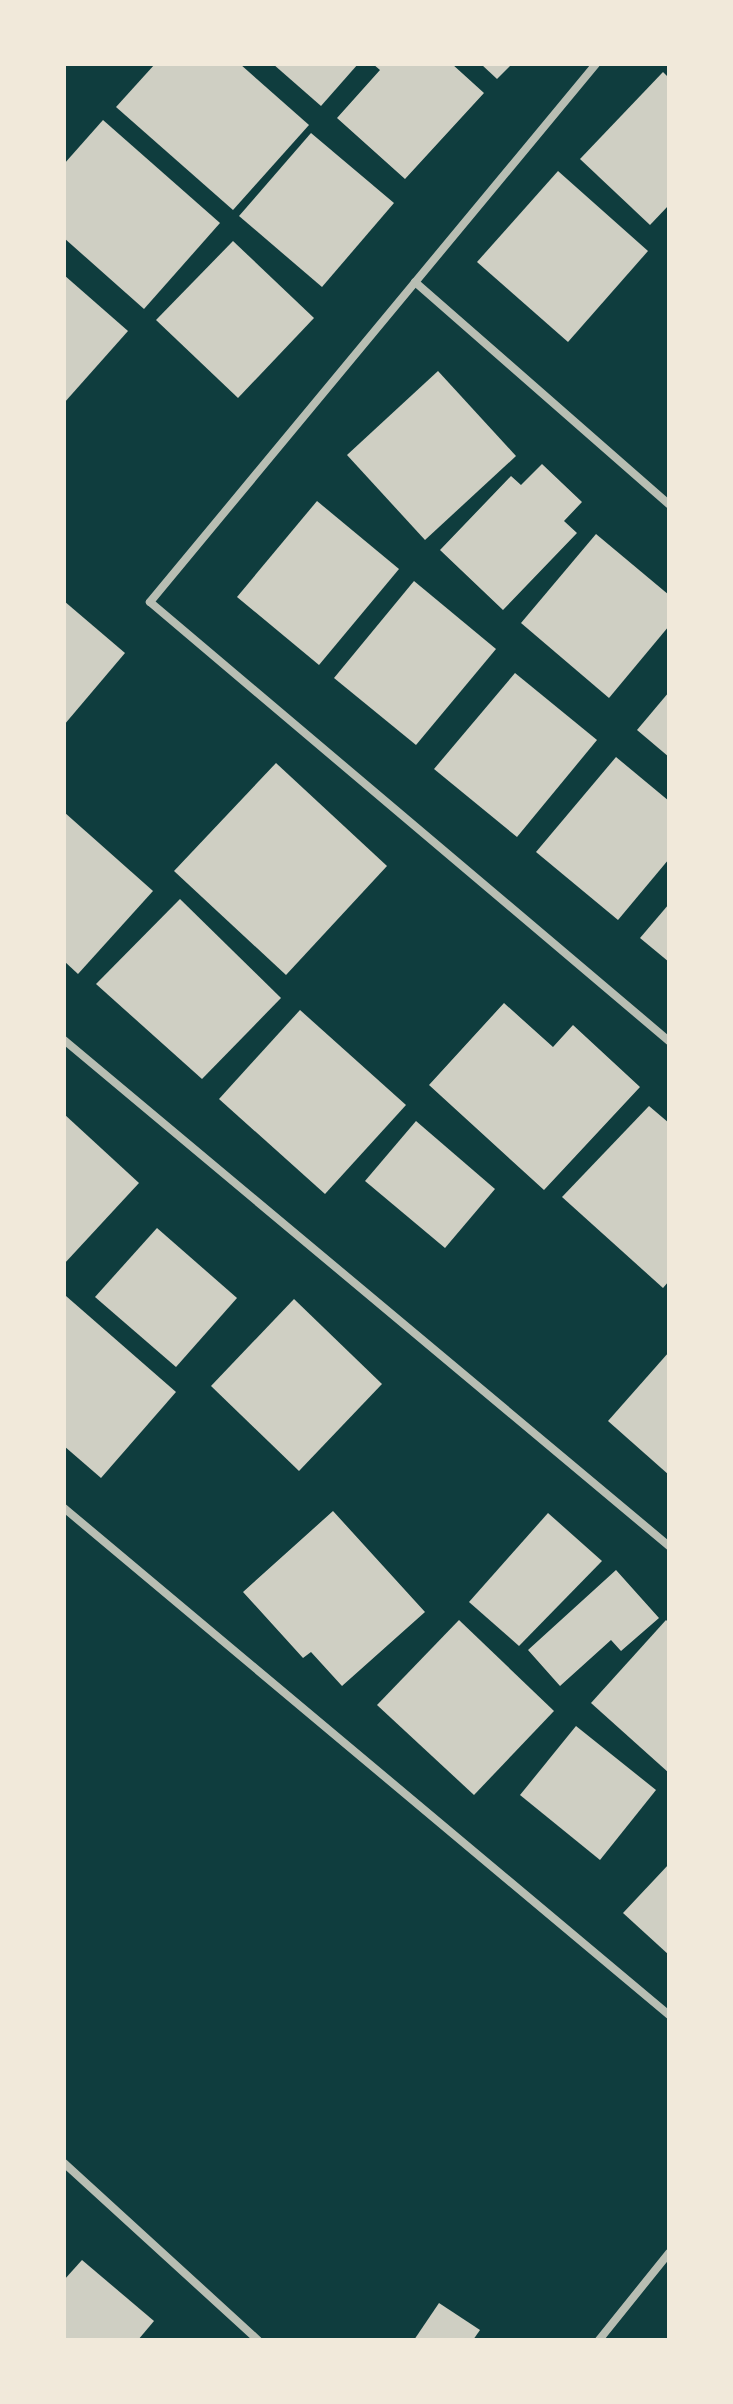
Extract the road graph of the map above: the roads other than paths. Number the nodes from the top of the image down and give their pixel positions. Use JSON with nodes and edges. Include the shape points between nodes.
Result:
{"nodes":[{"id":1,"x":596,"y":64,"type":"edge"},
{"id":2,"x":415,"y":282,"type":"junction"},
{"id":3,"x":669,"y":504,"type":"edge"},
{"id":4,"x":64,"y":1040,"type":"edge"},
{"id":5,"x":669,"y":1041,"type":"edge"},
{"id":6,"x":64,"y":1508,"type":"edge"},
{"id":7,"x":669,"y":1546,"type":"edge"},
{"id":8,"x":669,"y":2015,"type":"edge"},
{"id":9,"x":64,"y":2163,"type":"edge"},
{"id":10,"x":669,"y":2253,"type":"edge"},
{"id":11,"x":258,"y":2340,"type":"edge"},
{"id":12,"x":599,"y":2340,"type":"edge"}],
"edges":[{"from":1,"to":2,"type":"street"},
{"from":2,"to":3,"type":"street"},
{"from":2,"to":5,"type":"street","via":[[150,602]]},
{"from":4,"to":7,"type":"street"},
{"from":6,"to":8,"type":"street"},
{"from":9,"to":11,"type":"street"},
{"from":10,"to":12,"type":"street"}]}
